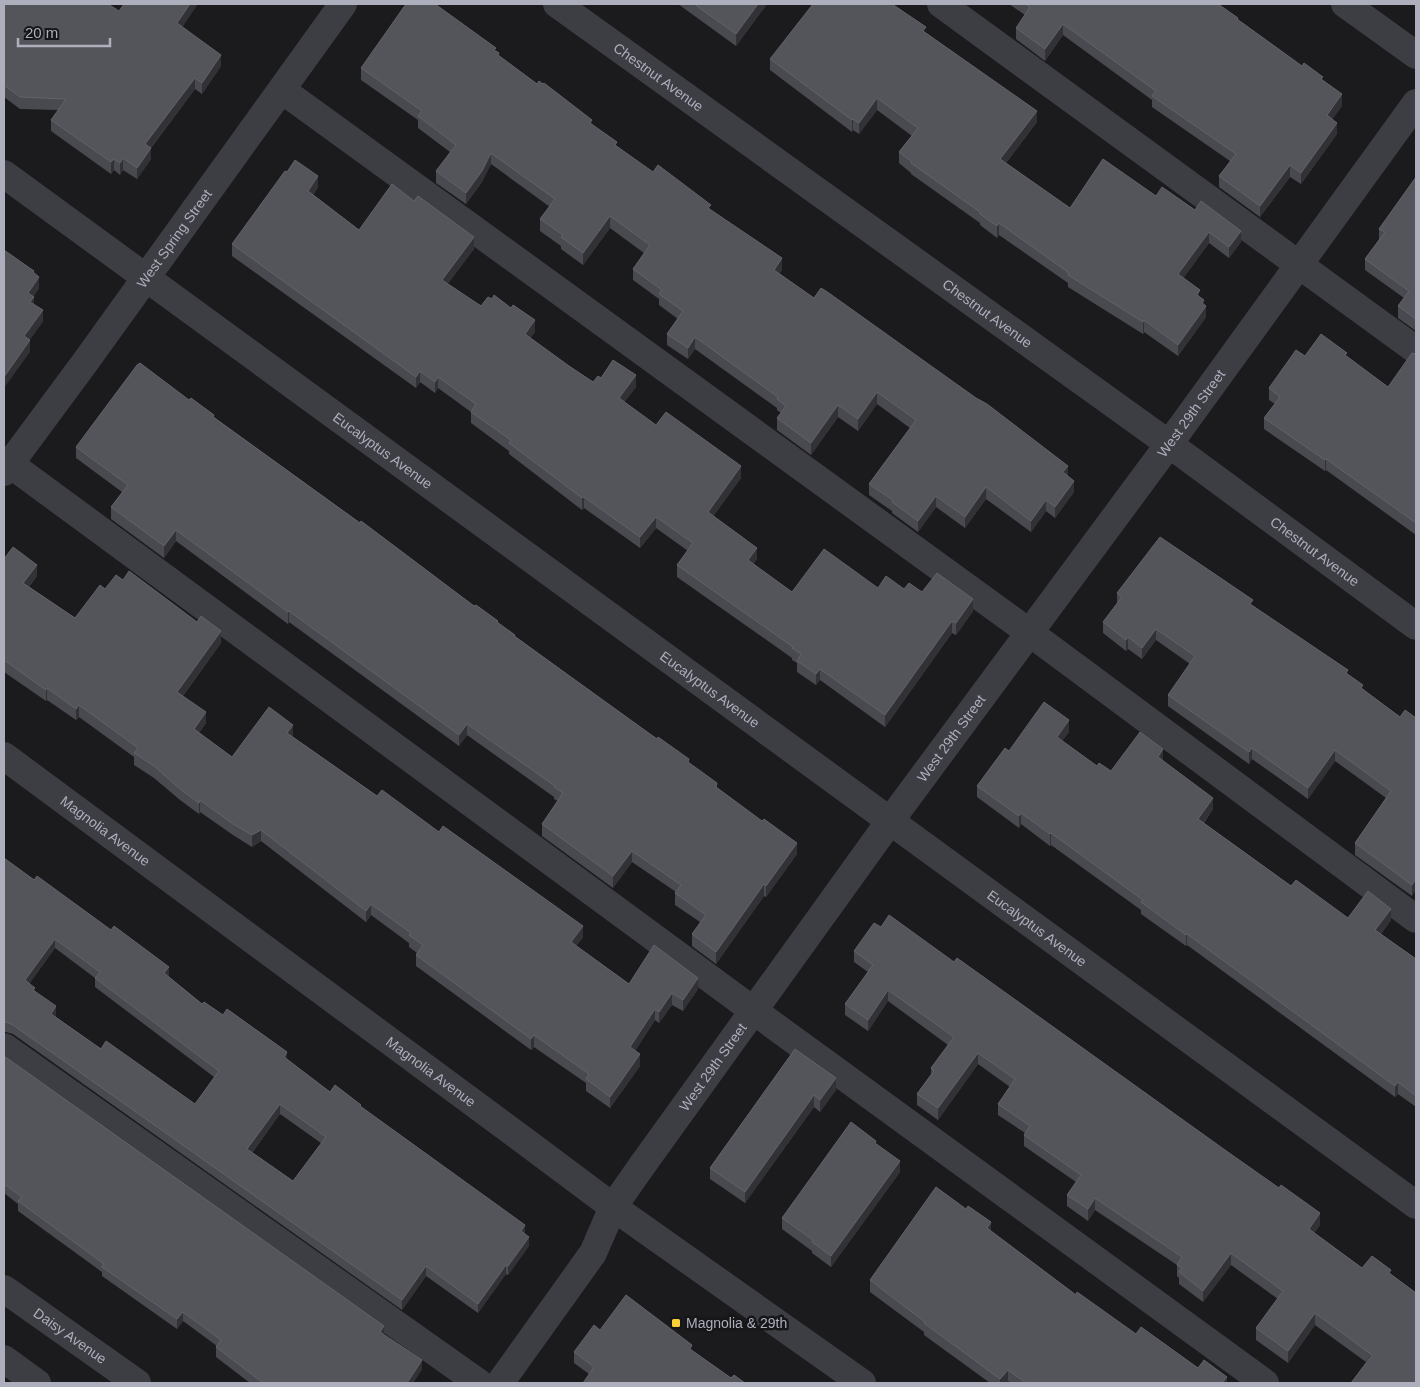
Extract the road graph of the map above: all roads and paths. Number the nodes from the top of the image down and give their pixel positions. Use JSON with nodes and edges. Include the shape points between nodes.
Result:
{"nodes":[{"id":1,"x":343,"y":4,"type":"edge"},
{"id":2,"x":557,"y":4,"type":"edge"},
{"id":3,"x":941,"y":4,"type":"edge"},
{"id":4,"x":1345,"y":4,"type":"edge"},
{"id":5,"x":1416,"y":55,"type":"edge"},
{"id":6,"x":282,"y":90,"type":"junction"},
{"id":7,"x":1416,"y":103,"type":"edge"},
{"id":8,"x":4,"y":174,"type":"edge"},
{"id":9,"x":1298,"y":265,"type":"junction"},
{"id":10,"x":145,"y":278,"type":"junction"},
{"id":11,"x":1416,"y":350,"type":"edge"},
{"id":12,"x":1169,"y":444,"type":"junction"},
{"id":13,"x":7,"y":468,"type":"edge"},
{"id":14,"x":1416,"y":626,"type":"edge"},
{"id":15,"x":1030,"y":634,"type":"junction"},
{"id":16,"x":4,"y":756,"type":"edge"},
{"id":17,"x":890,"y":821,"type":"junction"},
{"id":18,"x":1416,"y":919,"type":"edge"},
{"id":19,"x":754,"y":1011,"type":"junction"},
{"id":20,"x":4,"y":1047,"type":"edge"},
{"id":21,"x":1416,"y":1205,"type":"edge"},
{"id":22,"x":613,"y":1207,"type":"junction"},
{"id":23,"x":4,"y":1289,"type":"edge"},
{"id":24,"x":4,"y":1359,"type":"edge"},
{"id":25,"x":37,"y":1383,"type":"edge"},
{"id":26,"x":137,"y":1383,"type":"edge"},
{"id":27,"x":479,"y":1383,"type":"edge"},
{"id":28,"x":500,"y":1383,"type":"edge"},
{"id":29,"x":862,"y":1383,"type":"edge"},
{"id":30,"x":1265,"y":1383,"type":"edge"}],
"edges":[{"from":1,"to":6,"type":"street","name":"West Spring Street"},
{"from":2,"to":12,"type":"street","name":"Chestnut Avenue"},
{"from":3,"to":9,"type":"street"},
{"from":4,"to":5,"type":"street"},
{"from":6,"to":10,"type":"street","name":"West Spring Street"},
{"from":6,"to":15,"type":"street"},
{"from":7,"to":9,"type":"street","name":"West 29th Street"},
{"from":8,"to":10,"type":"street","name":"Eucalyptus Avenue"},
{"from":9,"to":11,"type":"street"},
{"from":9,"to":12,"type":"street","name":"West 29th Street"},
{"from":10,"to":13,"type":"street","name":"West Spring Street"},
{"from":10,"to":17,"type":"street","name":"Eucalyptus Avenue"},
{"from":12,"to":14,"type":"street","name":"Chestnut Avenue"},
{"from":12,"to":15,"type":"street","name":"West 29th Street"},
{"from":13,"to":19,"type":"street"},
{"from":15,"to":17,"type":"street","name":"West 29th Street"},
{"from":15,"to":18,"type":"street"},
{"from":16,"to":22,"type":"street","name":"Magnolia Avenue"},
{"from":17,"to":19,"type":"street","name":"West 29th Street"},
{"from":17,"to":21,"type":"street","name":"Eucalyptus Avenue"},
{"from":19,"to":22,"type":"street","name":"West 29th Street"},
{"from":19,"to":30,"type":"street"},
{"from":20,"to":27,"type":"street"},
{"from":22,"to":28,"type":"street","name":"West 29th Street","via":[[593,1253]]},
{"from":22,"to":29,"type":"street","name":"Magnolia Avenue"},
{"from":23,"to":26,"type":"street","name":"Daisy Avenue"},
{"from":24,"to":25,"type":"street"}]}
